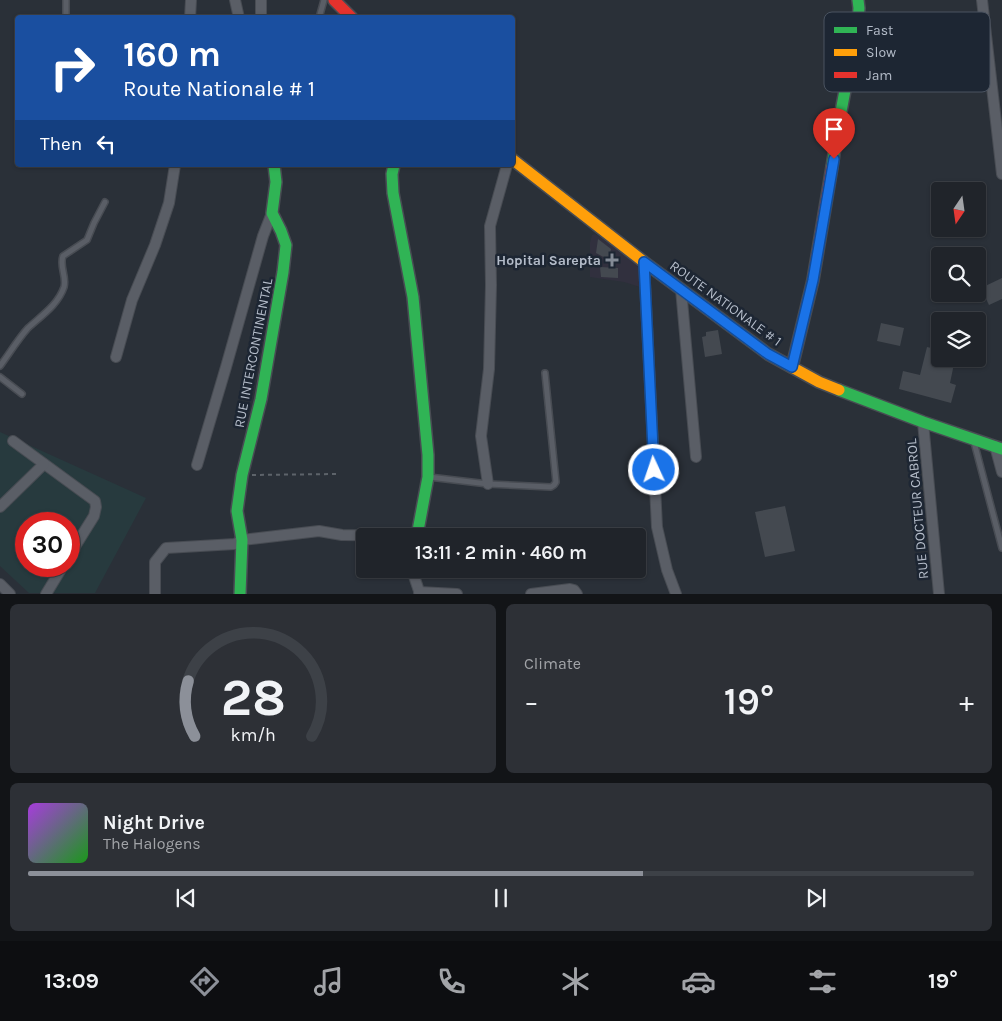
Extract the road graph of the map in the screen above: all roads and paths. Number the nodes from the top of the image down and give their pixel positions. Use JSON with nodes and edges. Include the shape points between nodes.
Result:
{"nodes":[{"id":1,"x":66,"y":0,"type":"edge"},
{"id":2,"x":191,"y":0,"type":"edge"},
{"id":3,"x":235,"y":0,"type":"edge"},
{"id":4,"x":261,"y":0,"type":"edge"},
{"id":5,"x":324,"y":0,"type":"edge"},
{"id":6,"x":334,"y":0,"type":"edge"},
{"id":7,"x":66,"y":15,"type":"edge"},
{"id":8,"x":190,"y":15,"type":"edge"},
{"id":9,"x":238,"y":15,"type":"edge"},
{"id":10,"x":261,"y":15,"type":"edge"},
{"id":11,"x":320,"y":15,"type":"edge"},
{"id":12,"x":349,"y":15,"type":"edge"},
{"id":13,"x":990,"y":70,"type":"edge"},
{"id":14,"x":845,"y":92,"type":"edge"},
{"id":15,"x":515,"y":161,"type":"edge"},
{"id":16,"x":175,"y":167,"type":"edge"},
{"id":17,"x":274,"y":167,"type":"edge"},
{"id":18,"x":394,"y":167,"type":"edge"},
{"id":19,"x":506,"y":167,"type":"edge"},
{"id":20,"x":1002,"y":174,"type":"edge"},
{"id":21,"x":105,"y":202,"type":"dead end"},
{"id":22,"x":272,"y":213,"type":"junction"},
{"id":23,"x":644,"y":262,"type":"junction"},
{"id":24,"x":681,"y":290,"type":"junction"},
{"id":25,"x":116,"y":357,"type":"dead end"},
{"id":26,"x":0,"y":366,"type":"edge"},
{"id":27,"x":792,"y":367,"type":"junction"},
{"id":28,"x":544,"y":374,"type":"dead end"},
{"id":29,"x":0,"y":377,"type":"edge"},
{"id":30,"x":22,"y":394,"type":"dead end"},
{"id":31,"x":923,"y":422,"type":"junction"},
{"id":32,"x":974,"y":439,"type":"junction"},
{"id":33,"x":13,"y":441,"type":"dead end"},
{"id":34,"x":998,"y":447,"type":"edge"},
{"id":35,"x":696,"y":457,"type":"dead end"},
{"id":36,"x":44,"y":464,"type":"junction"},
{"id":37,"x":196,"y":465,"type":"dead end"},
{"id":38,"x":1002,"y":472,"type":"edge"},
{"id":39,"x":337,"y":474,"type":"dead end"},
{"id":40,"x":242,"y":475,"type":"junction"},
{"id":41,"x":428,"y":477,"type":"junction"},
{"id":42,"x":488,"y":484,"type":"junction"},
{"id":43,"x":0,"y":507,"type":"edge"},
{"id":44,"x":421,"y":528,"type":"edge"},
{"id":45,"x":356,"y":535,"type":"edge"},
{"id":46,"x":80,"y":538,"type":"edge"},
{"id":47,"x":239,"y":542,"type":"junction"},
{"id":48,"x":1002,"y":548,"type":"edge"},
{"id":49,"x":56,"y":577,"type":"edge"},
{"id":50,"x":414,"y":578,"type":"edge"},
{"id":51,"x":0,"y":584,"type":"edge"},
{"id":52,"x":419,"y":593,"type":"edge"},
{"id":53,"x":10,"y":594,"type":"edge"},
{"id":54,"x":46,"y":594,"type":"edge"},
{"id":55,"x":155,"y":594,"type":"edge"},
{"id":56,"x":240,"y":594,"type":"edge"},
{"id":57,"x":457,"y":594,"type":"edge"},
{"id":58,"x":531,"y":594,"type":"edge"},
{"id":59,"x":576,"y":594,"type":"edge"},
{"id":60,"x":676,"y":594,"type":"edge"},
{"id":61,"x":939,"y":594,"type":"edge"}],
"edges":[{"from":1,"to":7,"type":"lane"},
{"from":2,"to":8,"type":"street"},
{"from":3,"to":9,"type":"street"},
{"from":4,"to":10,"type":"street"},
{"from":5,"to":11,"type":"lane"},
{"from":6,"to":12,"type":"street"},
{"from":13,"to":20,"type":"street"},
{"from":14,"to":27,"type":"street","via":[[813,280]]},
{"from":15,"to":23,"type":"street","name":"ROUTE NATIONALE # 1"},
{"from":16,"to":25,"type":"street","via":[[169,202],[132,300]]},
{"from":17,"to":22,"type":"street"},
{"from":18,"to":41,"type":"street","via":[[393,193],[414,297]]},
{"from":19,"to":42,"type":"street","via":[[490,226],[489,369],[481,436]]},
{"from":21,"to":26,"type":"lane","via":[[87,240],[63,256],[64,288],[54,304],[27,330]]},
{"from":22,"to":37,"type":"street"},
{"from":22,"to":40,"type":"street","name":"RUE INTERCONTINENTAL","via":[[286,244],[283,272],[261,399]]},
{"from":23,"to":24,"type":"street","name":"ROUTE NATIONALE # 1"},
{"from":23,"to":60,"type":"street","via":[[657,527]]},
{"from":24,"to":27,"type":"street","name":"ROUTE NATIONALE # 1","via":[[768,354]]},
{"from":24,"to":35,"type":"street"},
{"from":27,"to":31,"type":"street","name":"ROUTE NATIONALE # 1","via":[[819,382]]},
{"from":28,"to":42,"type":"lane","via":[[556,482],[551,487]]},
{"from":29,"to":30,"type":"lane"},
{"from":31,"to":32,"type":"street","name":"ROUTE NATIONALE # 1"},
{"from":31,"to":61,"type":"street","name":"RUE DOCTEUR CABROL"},
{"from":32,"to":34,"type":"street","name":"ROUTE NATIONALE # 1"},
{"from":32,"to":48,"type":"lane"},
{"from":33,"to":36,"type":"street"},
{"from":34,"to":38,"type":"street"},
{"from":36,"to":43,"type":"street"},
{"from":36,"to":46,"type":"street","via":[[94,501],[94,516]]},
{"from":39,"to":40,"type":"path"},
{"from":40,"to":47,"type":"street","name":"RUE INTERCONTINENTAL","via":[[237,510]]},
{"from":41,"to":42,"type":"lane"},
{"from":41,"to":44,"type":"street"},
{"from":45,"to":47,"type":"street","via":[[320,531]]},
{"from":47,"to":55,"type":"street","via":[[166,548],[155,562]]},
{"from":47,"to":56,"type":"street","name":"RUE INTERCONTINENTAL"},
{"from":49,"to":54,"type":"street"},
{"from":50,"to":52,"type":"street"},
{"from":51,"to":53,"type":"street"},
{"from":52,"to":57,"type":"street"},
{"from":58,"to":59,"type":"street","via":[[570,589]]}]}
